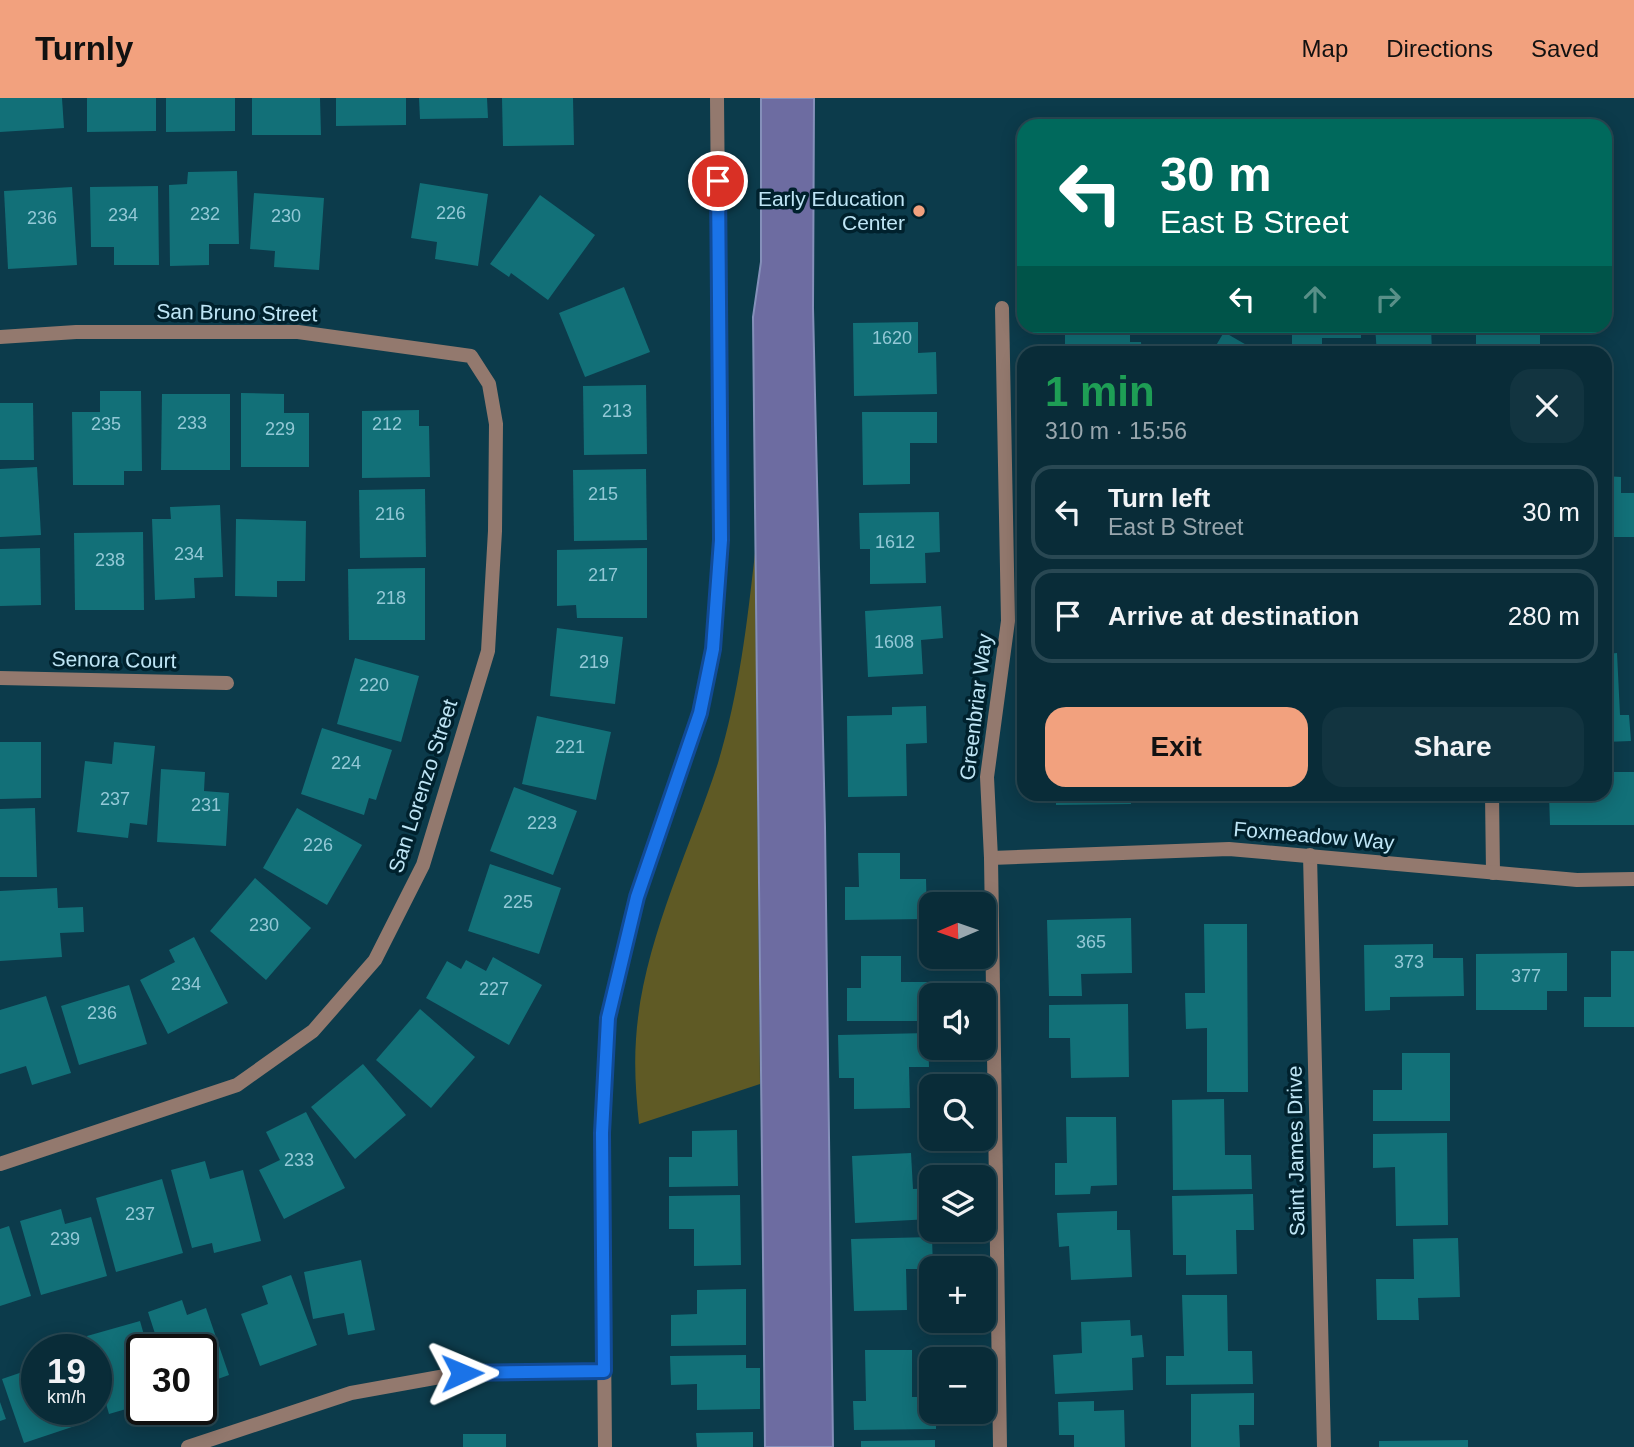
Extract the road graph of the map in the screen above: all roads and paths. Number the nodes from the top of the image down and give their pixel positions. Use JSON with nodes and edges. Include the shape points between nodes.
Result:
{"nodes":[{"id":1,"x":717,"y":98,"type":"edge"},
{"id":2,"x":1002,"y":308,"type":"dead end"},
{"id":3,"x":0,"y":337,"type":"edge"},
{"id":4,"x":471,"y":356,"type":"joint"},
{"id":5,"x":0,"y":678,"type":"edge"},
{"id":6,"x":227,"y":683,"type":"dead end"},
{"id":7,"x":1492,"y":801,"type":"edge"},
{"id":8,"x":1310,"y":855,"type":"junction"},
{"id":9,"x":991,"y":858,"type":"junction"},
{"id":10,"x":1493,"y":873,"type":"junction"},
{"id":11,"x":1634,"y":879,"type":"edge"},
{"id":12,"x":0,"y":1164,"type":"edge"},
{"id":13,"x":604,"y":1371,"type":"junction"},
{"id":14,"x":227,"y":1441,"type":"edge"},
{"id":15,"x":188,"y":1447,"type":"edge"},
{"id":16,"x":605,"y":1447,"type":"edge"},
{"id":17,"x":1000,"y":1447,"type":"edge"},
{"id":18,"x":1324,"y":1447,"type":"edge"}],
"edges":[{"from":1,"to":13,"type":"street","via":[[721,540],[713,649],[700,713],[637,897],[608,1018],[602,1133]]},
{"from":2,"to":9,"type":"street","name":"Greenbriar Way","via":[[1008,621],[987,777]]},
{"from":3,"to":4,"type":"street","name":"San Bruno Street","via":[[76,332],[298,332]]},
{"from":4,"to":12,"type":"street","name":"San Lorenzo Street","via":[[489,384],[496,424],[488,650],[423,865],[376,960],[313,1031],[237,1084]]},
{"from":5,"to":6,"type":"street","name":"Senora Court"},
{"from":7,"to":10,"type":"street"},
{"from":8,"to":9,"type":"street","name":"Foxmeadow Way","via":[[1229,849]]},
{"from":8,"to":10,"type":"street","name":"Foxmeadow Way"},
{"from":8,"to":18,"type":"street","name":"Saint James Drive"},
{"from":9,"to":17,"type":"street","name":"Greenbriar Way"},
{"from":10,"to":11,"type":"street","name":"Foxmeadow Way"},
{"from":13,"to":14,"type":"street","via":[[462,1373],[351,1393]]},
{"from":13,"to":16,"type":"street"},
{"from":14,"to":15,"type":"street"}]}
